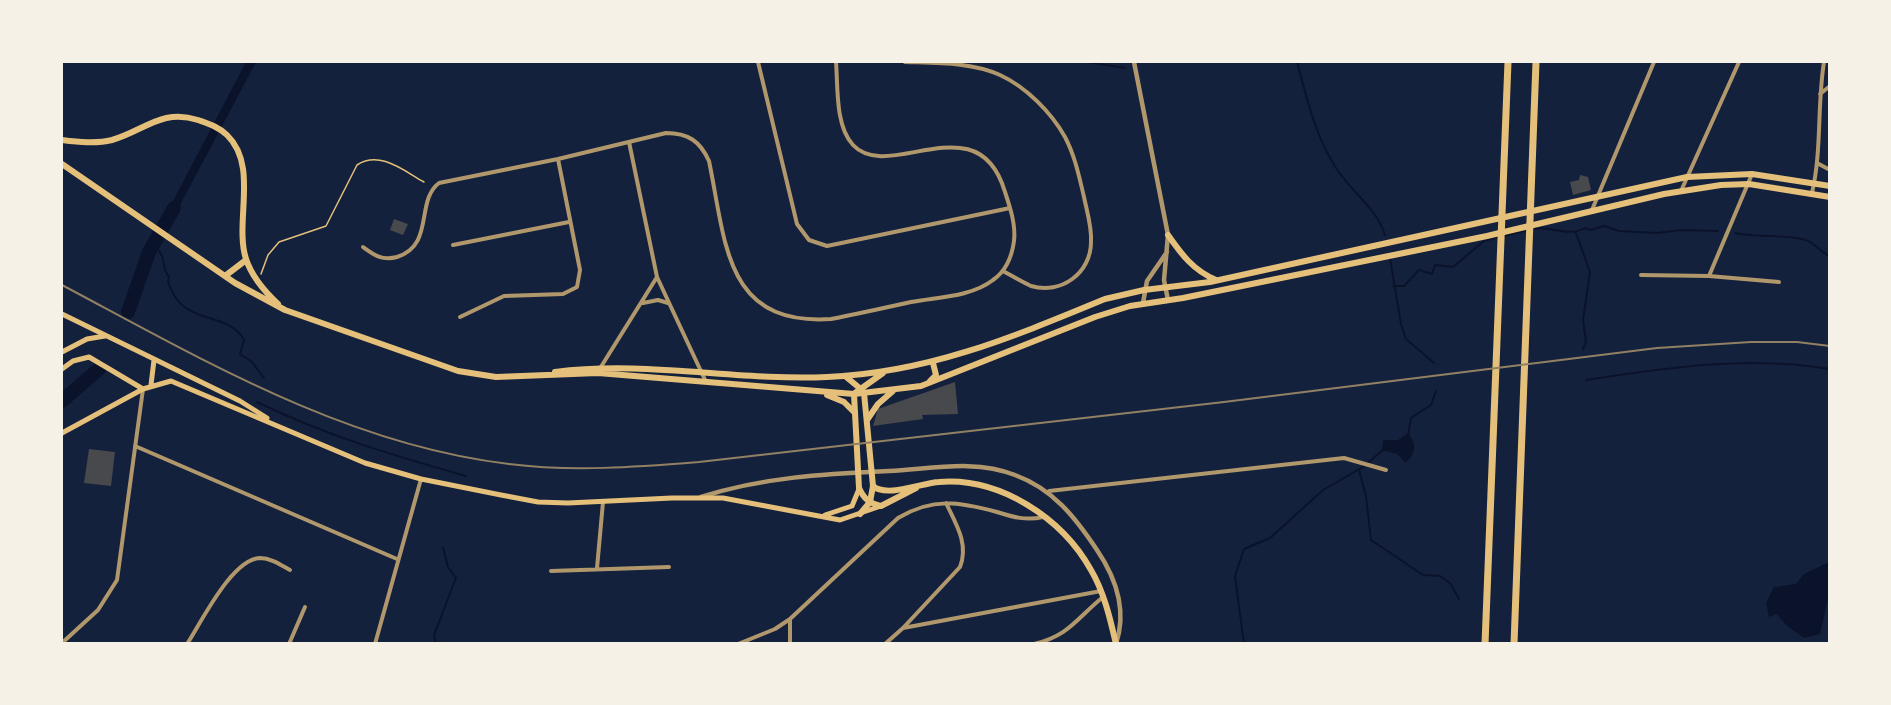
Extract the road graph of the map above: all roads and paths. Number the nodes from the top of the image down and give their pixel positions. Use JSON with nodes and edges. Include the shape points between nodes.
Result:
{"nodes":[{"id":1,"x":758,"y":62,"type":"edge"},
{"id":2,"x":836,"y":62,"type":"edge"},
{"id":3,"x":905,"y":62,"type":"edge"},
{"id":4,"x":1134,"y":62,"type":"edge"},
{"id":5,"x":1508,"y":62,"type":"edge"},
{"id":6,"x":1536,"y":62,"type":"edge"},
{"id":7,"x":1654,"y":62,"type":"edge"},
{"id":8,"x":1739,"y":62,"type":"edge"},
{"id":9,"x":1824,"y":62,"type":"edge"},
{"id":10,"x":1830,"y":86,"type":"edge"},
{"id":11,"x":1819,"y":94,"type":"junction"},
{"id":12,"x":62,"y":140,"type":"edge"},
{"id":13,"x":629,"y":142,"type":"junction"},
{"id":14,"x":558,"y":159,"type":"junction"},
{"id":15,"x":1817,"y":163,"type":"junction"},
{"id":16,"x":62,"y":164,"type":"edge"},
{"id":17,"x":1830,"y":170,"type":"edge"},
{"id":18,"x":1752,"y":174,"type":"junction"},
{"id":19,"x":1687,"y":177,"type":"junction"},
{"id":20,"x":424,"y":182,"type":"dead end"},
{"id":21,"x":1815,"y":183,"type":"junction"},
{"id":22,"x":1749,"y":184,"type":"junction"},
{"id":23,"x":1830,"y":186,"type":"edge"},
{"id":24,"x":1681,"y":191,"type":"junction"},
{"id":25,"x":1812,"y":193,"type":"junction"},
{"id":26,"x":1597,"y":197,"type":"junction"},
{"id":27,"x":1830,"y":197,"type":"edge"},
{"id":28,"x":1010,"y":208,"type":"junction"},
{"id":29,"x":1592,"y":211,"type":"junction"},
{"id":30,"x":569,"y":222,"type":"junction"},
{"id":31,"x":1168,"y":234,"type":"junction"},
{"id":32,"x":453,"y":245,"type":"dead end"},
{"id":33,"x":363,"y":247,"type":"dead end"},
{"id":34,"x":1167,"y":252,"type":"junction"},
{"id":35,"x":246,"y":260,"type":"junction"},
{"id":36,"x":1003,"y":272,"type":"junction"},
{"id":37,"x":260,"y":274,"type":"dead end"},
{"id":38,"x":1641,"y":275,"type":"dead end"},
{"id":39,"x":225,"y":276,"type":"junction"},
{"id":40,"x":1709,"y":276,"type":"junction"},
{"id":41,"x":657,"y":277,"type":"junction"},
{"id":42,"x":1217,"y":280,"type":"junction"},
{"id":43,"x":1779,"y":282,"type":"dead end"},
{"id":44,"x":1166,"y":289,"type":"junction"},
{"id":45,"x":1144,"y":290,"type":"junction"},
{"id":46,"x":1168,"y":300,"type":"junction"},
{"id":47,"x":643,"y":303,"type":"junction"},
{"id":48,"x":1143,"y":303,"type":"junction"},
{"id":49,"x":669,"y":304,"type":"junction"},
{"id":50,"x":285,"y":310,"type":"junction"},
{"id":51,"x":62,"y":314,"type":"edge"},
{"id":52,"x":460,"y":317,"type":"dead end"},
{"id":53,"x":107,"y":336,"type":"junction"},
{"id":54,"x":62,"y":352,"type":"edge"},
{"id":55,"x":154,"y":360,"type":"junction"},
{"id":56,"x":933,"y":363,"type":"junction"},
{"id":57,"x":62,"y":369,"type":"edge"},
{"id":58,"x":599,"y":370,"type":"junction"},
{"id":59,"x":702,"y":372,"type":"junction"},
{"id":60,"x":883,"y":372,"type":"junction"},
{"id":61,"x":845,"y":376,"type":"junction"},
{"id":62,"x":131,"y":379,"type":"junction"},
{"id":63,"x":706,"y":382,"type":"junction"},
{"id":64,"x":151,"y":385,"type":"junction"},
{"id":65,"x":921,"y":386,"type":"junction"},
{"id":66,"x":143,"y":388,"type":"junction"},
{"id":67,"x":894,"y":390,"type":"junction"},
{"id":68,"x":863,"y":391,"type":"junction"},
{"id":69,"x":821,"y":392,"type":"junction"},
{"id":70,"x":134,"y":394,"type":"junction"},
{"id":71,"x":854,"y":394,"type":"junction"},
{"id":72,"x":855,"y":413,"type":"junction"},
{"id":73,"x":867,"y":420,"type":"junction"},
{"id":74,"x":273,"y":423,"type":"junction"},
{"id":75,"x":62,"y":433,"type":"edge"},
{"id":76,"x":135,"y":446,"type":"junction"},
{"id":77,"x":1386,"y":470,"type":"dead end"},
{"id":78,"x":421,"y":479,"type":"junction"},
{"id":79,"x":873,"y":483,"type":"junction"},
{"id":80,"x":925,"y":484,"type":"junction"},
{"id":81,"x":859,"y":486,"type":"junction"},
{"id":82,"x":1048,"y":491,"type":"junction"},
{"id":83,"x":700,"y":497,"type":"junction"},
{"id":84,"x":603,"y":502,"type":"junction"},
{"id":85,"x":870,"y":502,"type":"junction"},
{"id":86,"x":946,"y":502,"type":"junction"},
{"id":87,"x":881,"y":506,"type":"junction"},
{"id":88,"x":860,"y":514,"type":"junction"},
{"id":89,"x":821,"y":516,"type":"junction"},
{"id":90,"x":1044,"y":517,"type":"junction"},
{"id":91,"x":397,"y":559,"type":"junction"},
{"id":92,"x":669,"y":567,"type":"dead end"},
{"id":93,"x":597,"y":568,"type":"junction"},
{"id":94,"x":290,"y":570,"type":"dead end"},
{"id":95,"x":551,"y":570,"type":"dead end"},
{"id":96,"x":1102,"y":594,"type":"junction"},
{"id":97,"x":305,"y":607,"type":"dead end"},
{"id":98,"x":790,"y":619,"type":"junction"},
{"id":99,"x":903,"y":628,"type":"junction"},
{"id":100,"x":62,"y":643,"type":"edge"},
{"id":101,"x":187,"y":644,"type":"edge"},
{"id":102,"x":289,"y":644,"type":"edge"},
{"id":103,"x":375,"y":644,"type":"edge"},
{"id":104,"x":738,"y":644,"type":"edge"},
{"id":105,"x":790,"y":644,"type":"edge"},
{"id":106,"x":885,"y":644,"type":"edge"},
{"id":107,"x":1034,"y":644,"type":"edge"},
{"id":108,"x":1116,"y":644,"type":"edge"},
{"id":109,"x":1485,"y":644,"type":"edge"},
{"id":110,"x":1514,"y":644,"type":"edge"}],
"edges":[{"from":1,"to":28,"type":"street","via":[[797,224],[809,240],[827,246]]},
{"from":2,"to":28,"type":"street","via":[[842,116],[853,145],[864,153],[882,155],[947,147],[978,153],[996,170]]},
{"from":3,"to":36,"type":"street","via":[[968,67],[1000,75],[1027,93],[1050,116],[1074,156],[1091,236],[1084,268],[1074,279],[1049,288],[1032,286]]},
{"from":4,"to":31,"type":"street"},
{"from":5,"to":109,"type":"highway"},
{"from":6,"to":110,"type":"highway"},
{"from":7,"to":26,"type":"street"},
{"from":8,"to":19,"type":"street"},
{"from":9,"to":11,"type":"street"},
{"from":10,"to":11,"type":"street"},
{"from":11,"to":15,"type":"street"},
{"from":12,"to":35,"type":"main road","via":[[109,140],[162,118],[189,117],[229,136],[243,174]]},
{"from":13,"to":14,"type":"street"},
{"from":13,"to":36,"type":"street","via":[[681,133],[704,149],[736,275],[756,300],[781,316],[831,319],[959,294],[980,288]]},
{"from":13,"to":41,"type":"street"},
{"from":14,"to":30,"type":"street"},
{"from":14,"to":33,"type":"street","via":[[439,183],[431,192],[420,236],[412,248],[384,259]]},
{"from":15,"to":17,"type":"street"},
{"from":15,"to":21,"type":"street"},
{"from":16,"to":39,"type":"main road"},
{"from":18,"to":19,"type":"main road"},
{"from":18,"to":21,"type":"main road"},
{"from":18,"to":22,"type":"street"},
{"from":19,"to":24,"type":"street"},
{"from":19,"to":26,"type":"main road"},
{"from":20,"to":37,"type":"path","via":[[390,162],[362,162],[326,226],[281,240],[268,255]]},
{"from":21,"to":23,"type":"main road"},
{"from":21,"to":25,"type":"street"},
{"from":22,"to":24,"type":"main road"},
{"from":22,"to":25,"type":"main road"},
{"from":22,"to":40,"type":"street"},
{"from":24,"to":29,"type":"main road"},
{"from":25,"to":27,"type":"main road"},
{"from":26,"to":29,"type":"street"},
{"from":26,"to":42,"type":"main road"},
{"from":28,"to":36,"type":"street","via":[[1015,238]]},
{"from":29,"to":46,"type":"main road"},
{"from":30,"to":32,"type":"street"},
{"from":30,"to":52,"type":"street","via":[[580,270],[577,287],[563,294],[504,296]]},
{"from":31,"to":34,"type":"street"},
{"from":31,"to":42,"type":"main road","via":[[1184,259]]},
{"from":34,"to":44,"type":"street"},
{"from":34,"to":45,"type":"street"},
{"from":35,"to":39,"type":"main road"},
{"from":35,"to":50,"type":"main road","via":[[266,293]]},
{"from":38,"to":40,"type":"street"},
{"from":39,"to":50,"type":"main road"},
{"from":40,"to":43,"type":"street"},
{"from":41,"to":47,"type":"street"},
{"from":41,"to":49,"type":"street"},
{"from":42,"to":44,"type":"main road"},
{"from":44,"to":45,"type":"main road"},
{"from":44,"to":46,"type":"street"},
{"from":45,"to":48,"type":"street"},
{"from":45,"to":56,"type":"main road","via":[[1105,299],[990,345]]},
{"from":46,"to":48,"type":"main road"},
{"from":47,"to":49,"type":"street","via":[[658,300]]},
{"from":47,"to":58,"type":"street"},
{"from":48,"to":65,"type":"main road","via":[[1095,317]]},
{"from":49,"to":59,"type":"street"},
{"from":50,"to":58,"type":"main road","via":[[458,371],[531,377]]},
{"from":51,"to":53,"type":"main road"},
{"from":53,"to":54,"type":"main road","via":[[87,339]]},
{"from":53,"to":55,"type":"main road"},
{"from":55,"to":64,"type":"main road"},
{"from":55,"to":74,"type":"main road","via":[[240,401]]},
{"from":56,"to":60,"type":"main road"},
{"from":56,"to":65,"type":"main road","via":[[936,375]]},
{"from":57,"to":62,"type":"main road","via":[[82,358],[96,360]]},
{"from":58,"to":59,"type":"main road"},
{"from":58,"to":63,"type":"main road"},
{"from":59,"to":61,"type":"main road"},
{"from":59,"to":63,"type":"street"},
{"from":60,"to":61,"type":"main road"},
{"from":60,"to":68,"type":"main road"},
{"from":61,"to":68,"type":"main road"},
{"from":62,"to":66,"type":"main road"},
{"from":62,"to":70,"type":"main road"},
{"from":63,"to":69,"type":"main road"},
{"from":64,"to":66,"type":"main road"},
{"from":64,"to":74,"type":"main road","via":[[164,381],[178,383]]},
{"from":65,"to":67,"type":"main road"},
{"from":66,"to":70,"type":"main road"},
{"from":66,"to":76,"type":"street"},
{"from":67,"to":68,"type":"main road"},
{"from":67,"to":73,"type":"main road"},
{"from":68,"to":71,"type":"main road"},
{"from":68,"to":73,"type":"main road"},
{"from":69,"to":71,"type":"main road"},
{"from":69,"to":72,"type":"main road","via":[[839,399]]},
{"from":70,"to":75,"type":"main road"},
{"from":71,"to":72,"type":"main road"},
{"from":72,"to":81,"type":"main road"},
{"from":73,"to":79,"type":"main road"},
{"from":74,"to":78,"type":"main road","via":[[338,453]]},
{"from":76,"to":91,"type":"street"},
{"from":76,"to":100,"type":"street","via":[[117,580],[98,610]]},
{"from":77,"to":82,"type":"street","via":[[1344,458]]},
{"from":78,"to":84,"type":"main road","via":[[538,502]]},
{"from":78,"to":91,"type":"street"},
{"from":79,"to":80,"type":"main road","via":[[885,492]]},
{"from":79,"to":85,"type":"main road"},
{"from":80,"to":87,"type":"main road"},
{"from":80,"to":90,"type":"main road","via":[[958,482],[992,489]]},
{"from":81,"to":85,"type":"main road"},
{"from":81,"to":89,"type":"main road","via":[[852,506]]},
{"from":82,"to":83,"type":"street","via":[[1015,474],[994,469],[941,466],[782,477]]},
{"from":82,"to":108,"type":"street","via":[[1081,526],[1113,579],[1122,615]]},
{"from":83,"to":84,"type":"main road"},
{"from":83,"to":89,"type":"main road"},
{"from":84,"to":93,"type":"street"},
{"from":85,"to":87,"type":"main road"},
{"from":85,"to":88,"type":"main road"},
{"from":86,"to":90,"type":"street","via":[[1025,520]]},
{"from":86,"to":98,"type":"street","via":[[915,508],[898,518]]},
{"from":86,"to":99,"type":"street","via":[[965,555],[960,567]]},
{"from":87,"to":88,"type":"main road"},
{"from":88,"to":89,"type":"main road","via":[[840,520]]},
{"from":90,"to":96,"type":"main road","via":[[1077,548]]},
{"from":91,"to":103,"type":"street"},
{"from":92,"to":93,"type":"street"},
{"from":93,"to":95,"type":"street"},
{"from":94,"to":101,"type":"street","via":[[261,558],[239,566]]},
{"from":96,"to":99,"type":"street"},
{"from":96,"to":107,"type":"street","via":[[1062,635]]},
{"from":96,"to":108,"type":"main road"},
{"from":97,"to":102,"type":"street"},
{"from":98,"to":104,"type":"street"},
{"from":98,"to":105,"type":"street"},
{"from":99,"to":106,"type":"street"}]}
